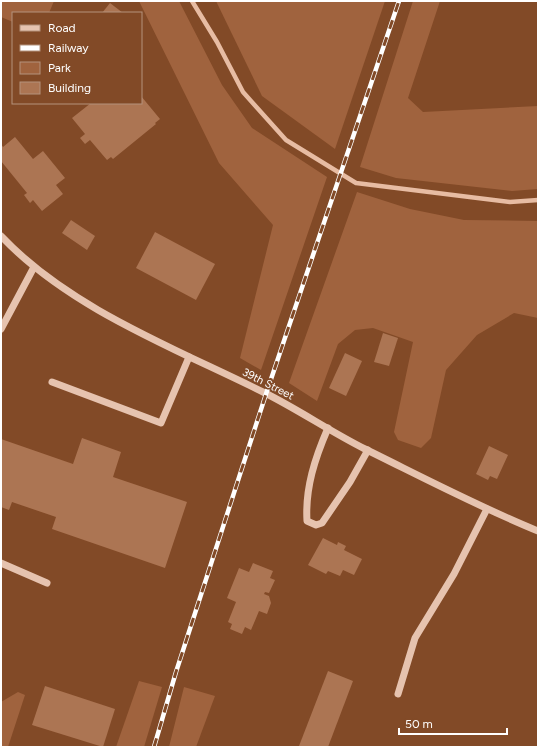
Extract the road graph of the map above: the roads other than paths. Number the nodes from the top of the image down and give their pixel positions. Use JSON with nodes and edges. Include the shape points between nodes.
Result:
{"nodes":[{"id":1,"x":1,"y":236,"type":"edge"},
{"id":2,"x":34,"y":267,"type":"junction"},
{"id":3,"x":1,"y":330,"type":"edge"},
{"id":4,"x":189,"y":357,"type":"junction"},
{"id":5,"x":52,"y":382,"type":"dead end"},
{"id":6,"x":328,"y":428,"type":"junction"},
{"id":7,"x":368,"y":450,"type":"junction"},
{"id":8,"x":487,"y":509,"type":"junction"},
{"id":9,"x":538,"y":531,"type":"edge"},
{"id":10,"x":1,"y":563,"type":"edge"},
{"id":11,"x":47,"y":583,"type":"dead end"},
{"id":12,"x":398,"y":694,"type":"dead end"}],
"edges":[{"from":1,"to":2,"type":"street","name":"39th Street","via":[[21,258]]},
{"from":2,"to":3,"type":"street"},
{"from":2,"to":4,"type":"street","name":"39th Street","via":[[64,289],[124,324]]},
{"from":4,"to":5,"type":"street","via":[[161,423]]},
{"from":4,"to":6,"type":"street","name":"39th Street","via":[[266,394]]},
{"from":6,"to":7,"type":"street","name":"39th Street"},
{"from":6,"to":7,"type":"street","via":[[316,456],[306,505],[307,521],[316,526],[322,523]]},
{"from":7,"to":8,"type":"street","name":"39th Street"},
{"from":8,"to":9,"type":"street","name":"39th Street"},
{"from":8,"to":12,"type":"street","via":[[454,574],[415,638]]},
{"from":10,"to":11,"type":"street"}]}
